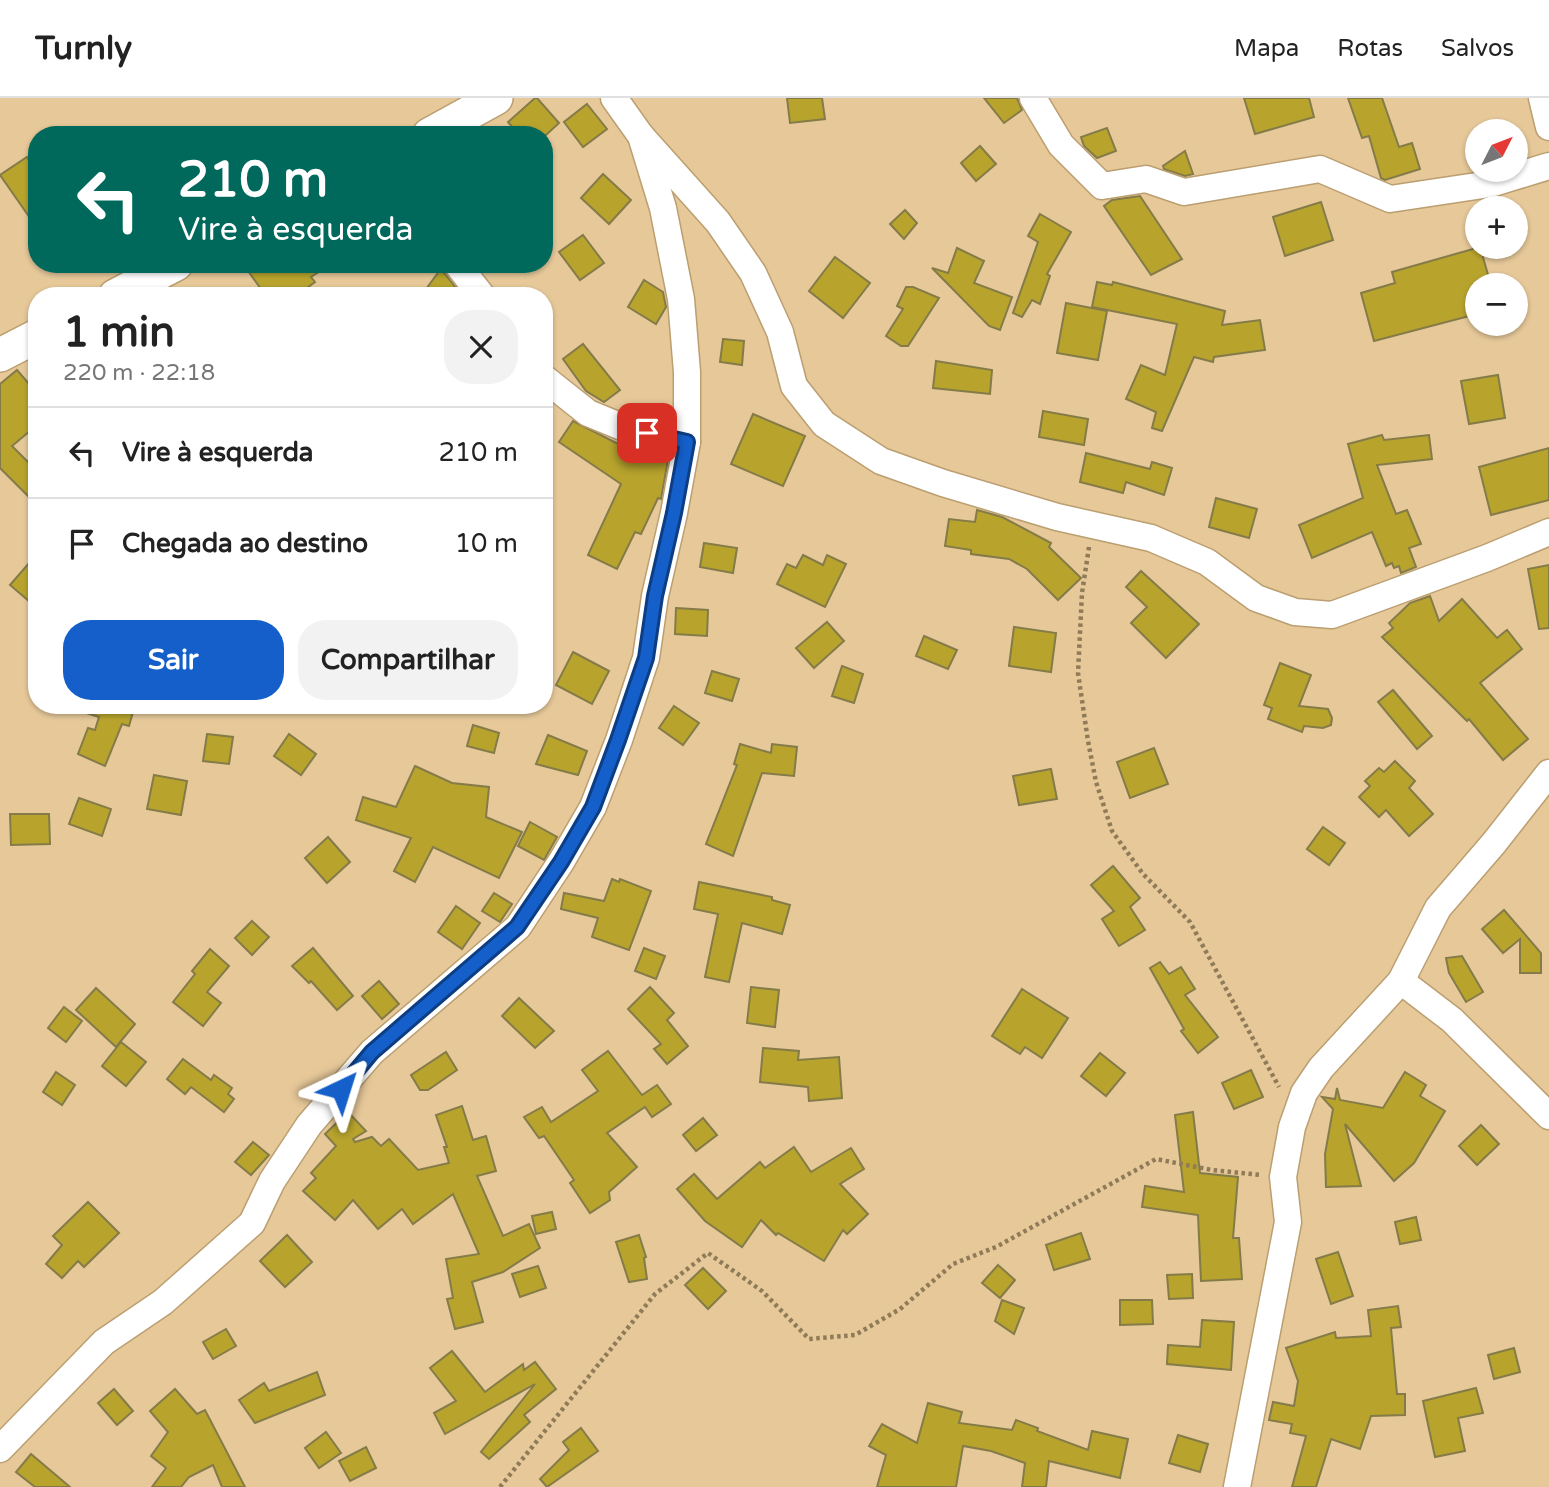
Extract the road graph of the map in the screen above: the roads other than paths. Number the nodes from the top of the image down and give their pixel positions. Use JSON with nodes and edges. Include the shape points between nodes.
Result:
{"nodes":[{"id":1,"x":496,"y":98,"type":"edge"},
{"id":2,"x":614,"y":98,"type":"edge"},
{"id":3,"x":1033,"y":98,"type":"edge"},
{"id":4,"x":1542,"y":98,"type":"edge"},
{"id":5,"x":445,"y":126,"type":"edge"},
{"id":6,"x":1549,"y":127,"type":"edge"},
{"id":7,"x":641,"y":136,"type":"junction"},
{"id":8,"x":1549,"y":166,"type":"edge"},
{"id":9,"x":159,"y":273,"type":"edge"},
{"id":10,"x":464,"y":273,"type":"edge"},
{"id":11,"x":132,"y":287,"type":"edge"},
{"id":12,"x":475,"y":287,"type":"edge"},
{"id":13,"x":28,"y":341,"type":"edge"},
{"id":14,"x":0,"y":355,"type":"edge"},
{"id":15,"x":553,"y":385,"type":"edge"},
{"id":16,"x":687,"y":442,"type":"junction"},
{"id":17,"x":1549,"y":531,"type":"edge"},
{"id":18,"x":1549,"y":773,"type":"edge"},
{"id":19,"x":1401,"y":981,"type":"junction"},
{"id":20,"x":1549,"y":1116,"type":"edge"},
{"id":21,"x":0,"y":1449,"type":"edge"},
{"id":22,"x":1237,"y":1487,"type":"edge"}],
"edges":[{"from":1,"to":5,"type":"street"},
{"from":2,"to":7,"type":"street"},
{"from":3,"to":8,"type":"street","via":[[1061,145],[1102,186],[1146,179],[1184,192],[1320,169],[1390,199],[1490,184]]},
{"from":4,"to":6,"type":"street"},
{"from":7,"to":16,"type":"street","via":[[663,208],[681,299]]},
{"from":7,"to":17,"type":"street","via":[[718,222],[753,273],[780,332],[794,386],[824,424],[881,461],[973,492],[1151,538],[1207,562],[1256,598],[1295,612],[1332,615]]},
{"from":9,"to":11,"type":"street"},
{"from":10,"to":12,"type":"street"},
{"from":13,"to":14,"type":"street"},
{"from":15,"to":16,"type":"street","via":[[588,413],[627,429]]},
{"from":16,"to":21,"type":"street","via":[[646,658],[618,740],[593,807],[517,927],[372,1052],[309,1125],[272,1181],[252,1223],[163,1302],[104,1342]]},
{"from":18,"to":19,"type":"street","via":[[1438,908]]},
{"from":19,"to":20,"type":"street","via":[[1452,1020]]},
{"from":19,"to":22,"type":"street","via":[[1321,1068],[1304,1093],[1292,1127],[1283,1177],[1289,1222]]}]}
